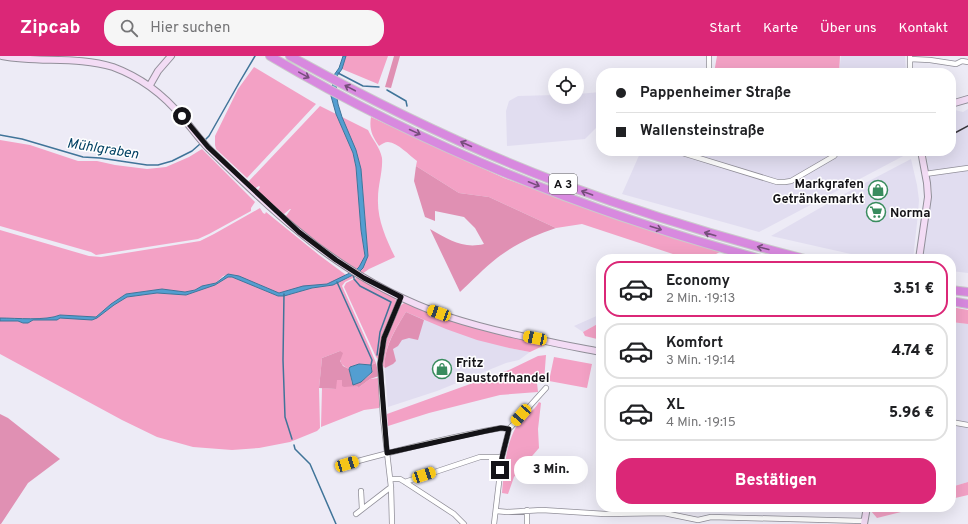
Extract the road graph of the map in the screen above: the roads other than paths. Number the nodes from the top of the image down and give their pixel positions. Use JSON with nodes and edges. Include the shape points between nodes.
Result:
{"nodes":[{"id":1,"x":2,"y":56,"type":"edge"},
{"id":2,"x":171,"y":56,"type":"edge"},
{"id":3,"x":270,"y":56,"type":"edge"},
{"id":4,"x":290,"y":56,"type":"edge"},
{"id":5,"x":709,"y":56,"type":"edge"},
{"id":6,"x":910,"y":57,"type":"edge"},
{"id":7,"x":968,"y":62,"type":"edge"},
{"id":8,"x":709,"y":68,"type":"edge"},
{"id":9,"x":910,"y":68,"type":"edge"},
{"id":10,"x":150,"y":85,"type":"junction"},
{"id":11,"x":968,"y":99,"type":"edge"},
{"id":12,"x":956,"y":103,"type":"edge"},
{"id":13,"x":692,"y":156,"type":"edge"},
{"id":14,"x":834,"y":156,"type":"edge"},
{"id":15,"x":922,"y":156,"type":"edge"},
{"id":16,"x":968,"y":168,"type":"edge"},
{"id":17,"x":926,"y":174,"type":"junction"},
{"id":18,"x":744,"y":254,"type":"edge"},
{"id":19,"x":786,"y":254,"type":"edge"},
{"id":20,"x":920,"y":254,"type":"edge"},
{"id":21,"x":956,"y":291,"type":"edge"},
{"id":22,"x":968,"y":292,"type":"edge"},
{"id":23,"x":401,"y":297,"type":"junction"},
{"id":24,"x":956,"y":302,"type":"edge"},
{"id":25,"x":968,"y":304,"type":"edge"},
{"id":26,"x":596,"y":351,"type":"edge"},
{"id":27,"x":546,"y":388,"type":"dead end"},
{"id":28,"x":956,"y":423,"type":"edge"},
{"id":29,"x":968,"y":425,"type":"edge"},
{"id":30,"x":509,"y":429,"type":"junction"},
{"id":31,"x":387,"y":453,"type":"junction"},
{"id":32,"x":502,"y":457,"type":"junction"},
{"id":33,"x":347,"y":464,"type":"dead end"},
{"id":34,"x":390,"y":480,"type":"junction"},
{"id":35,"x":404,"y":482,"type":"junction"},
{"id":36,"x":391,"y":487,"type":"junction"},
{"id":37,"x":361,"y":491,"type":"dead end"},
{"id":38,"x":362,"y":509,"type":"junction"},
{"id":39,"x":526,"y":510,"type":"junction"},
{"id":40,"x":496,"y":511,"type":"junction"},
{"id":41,"x":866,"y":512,"type":"edge"},
{"id":42,"x":356,"y":514,"type":"dead end"},
{"id":43,"x":698,"y":522,"type":"edge"},
{"id":44,"x":864,"y":522,"type":"edge"},
{"id":45,"x":392,"y":524,"type":"edge"},
{"id":46,"x":464,"y":524,"type":"edge"},
{"id":47,"x":494,"y":524,"type":"edge"},
{"id":48,"x":527,"y":524,"type":"edge"}],
"edges":[{"from":1,"to":10,"type":"street","via":[[89,61],[113,67]]},
{"from":2,"to":10,"type":"street"},
{"from":3,"to":18,"type":"highway","number":"A 3","one_way":true,"via":[[380,115],[465,155],[558,194],[660,230]]},
{"from":19,"to":4,"type":"highway","number":"A 3","one_way":true,"via":[[701,231],[588,194],[431,128]]},
{"from":5,"to":8,"type":"street"},
{"from":6,"to":7,"type":"street","via":[[956,64]]},
{"from":6,"to":9,"type":"street"},
{"from":10,"to":23,"type":"street","via":[[182,116],[208,147],[299,232],[364,278]]},
{"from":11,"to":12,"type":"street"},
{"from":13,"to":14,"type":"street","via":[[784,182],[791,181]]},
{"from":15,"to":17,"type":"street"},
{"from":16,"to":17,"type":"street"},
{"from":17,"to":20,"type":"street","via":[[928,197]]},
{"from":21,"to":22,"type":"highway"},
{"from":23,"to":26,"type":"street","via":[[470,323]]},
{"from":23,"to":31,"type":"street","via":[[384,338],[380,364]]},
{"from":24,"to":25,"type":"highway"},
{"from":27,"to":30,"type":"street"},
{"from":28,"to":29,"type":"street"},
{"from":30,"to":31,"type":"street","via":[[501,428]]},
{"from":30,"to":32,"type":"street"},
{"from":31,"to":33,"type":"street"},
{"from":31,"to":34,"type":"street"},
{"from":32,"to":35,"type":"street","via":[[480,457]]},
{"from":32,"to":40,"type":"street"},
{"from":34,"to":35,"type":"street","via":[[400,479]]},
{"from":34,"to":36,"type":"street"},
{"from":35,"to":46,"type":"street","via":[[454,514]]},
{"from":36,"to":38,"type":"street"},
{"from":36,"to":45,"type":"street"},
{"from":37,"to":38,"type":"street"},
{"from":38,"to":42,"type":"street"},
{"from":39,"to":40,"type":"street"},
{"from":39,"to":43,"type":"street","via":[[605,514],[664,513]]},
{"from":39,"to":48,"type":"street"},
{"from":40,"to":47,"type":"street"},
{"from":41,"to":44,"type":"street"},
{"from":43,"to":44,"type":"street","via":[[711,516]]}]}
